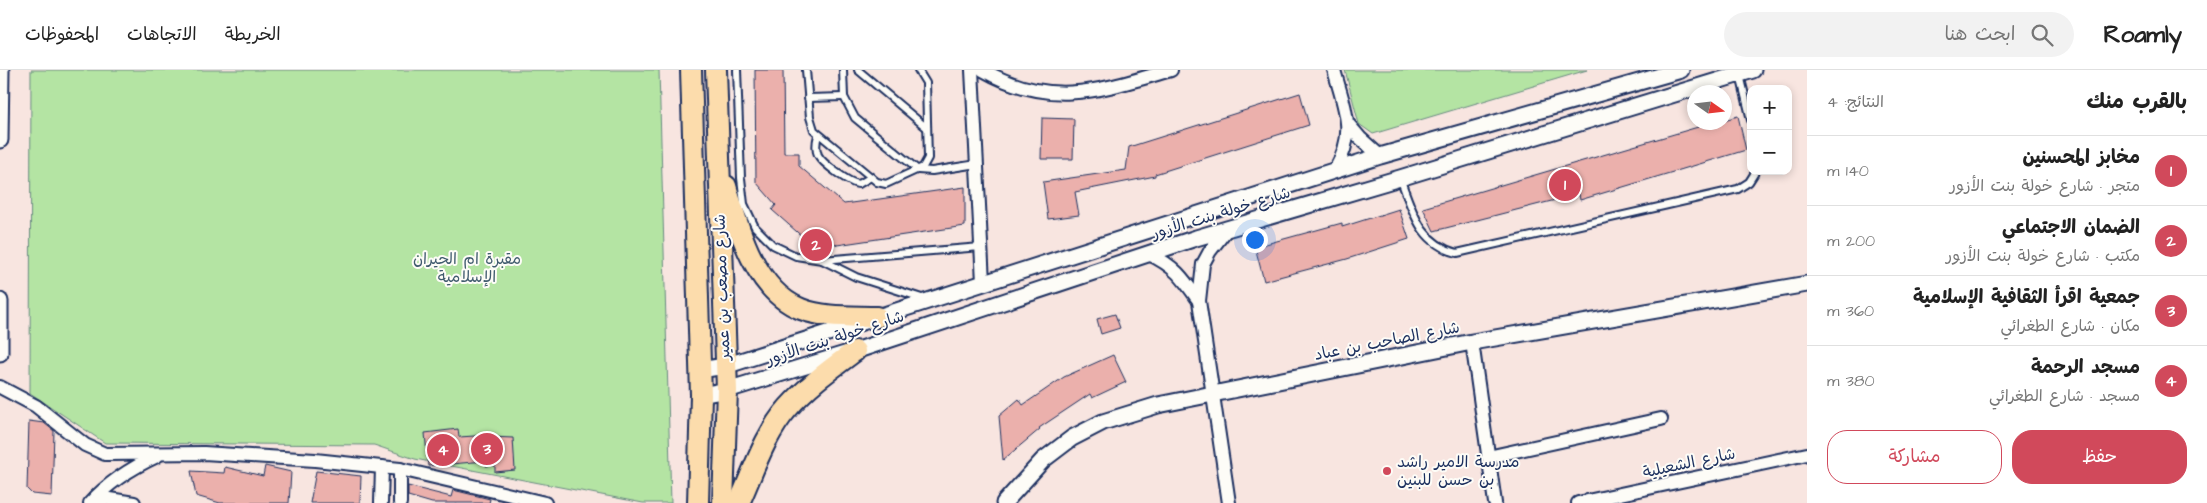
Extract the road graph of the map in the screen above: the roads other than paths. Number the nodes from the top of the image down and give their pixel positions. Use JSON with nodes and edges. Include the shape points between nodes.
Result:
{"nodes":[{"id":1,"x":1,"y":70,"type":"edge"},
{"id":2,"x":692,"y":70,"type":"edge"},
{"id":3,"x":716,"y":70,"type":"edge"},
{"id":4,"x":737,"y":70,"type":"edge"},
{"id":5,"x":806,"y":70,"type":"edge"},
{"id":6,"x":843,"y":70,"type":"edge"},
{"id":7,"x":858,"y":70,"type":"edge"},
{"id":8,"x":918,"y":70,"type":"edge"},
{"id":9,"x":972,"y":70,"type":"edge"},
{"id":10,"x":1172,"y":70,"type":"edge"},
{"id":11,"x":1334,"y":70,"type":"edge"},
{"id":12,"x":1681,"y":70,"type":"edge"},
{"id":13,"x":990,"y":72,"type":"edge"},
{"id":14,"x":1746,"y":72,"type":"edge"},
{"id":15,"x":1747,"y":85,"type":"edge"},
{"id":16,"x":1633,"y":86,"type":"junction"},
{"id":17,"x":844,"y":97,"type":"junction"},
{"id":18,"x":808,"y":98,"type":"junction"},
{"id":19,"x":1636,"y":106,"type":"junction"},
{"id":20,"x":1349,"y":125,"type":"junction"},
{"id":21,"x":927,"y":128,"type":"junction"},
{"id":22,"x":818,"y":135,"type":"junction"},
{"id":23,"x":0,"y":140,"type":"edge"},
{"id":24,"x":1380,"y":156,"type":"junction"},
{"id":25,"x":718,"y":157,"type":"junction"},
{"id":26,"x":977,"y":164,"type":"junction"},
{"id":27,"x":918,"y":170,"type":"junction"},
{"id":28,"x":1335,"y":170,"type":"junction"},
{"id":29,"x":1753,"y":175,"type":"edge"},
{"id":30,"x":871,"y":177,"type":"junction"},
{"id":31,"x":1400,"y":178,"type":"junction"},
{"id":32,"x":1227,"y":229,"type":"junction"},
{"id":33,"x":981,"y":246,"type":"junction"},
{"id":34,"x":1149,"y":254,"type":"junction"},
{"id":35,"x":822,"y":260,"type":"junction"},
{"id":36,"x":983,"y":282,"type":"junction"},
{"id":37,"x":1807,"y":284,"type":"edge"},
{"id":38,"x":929,"y":300,"type":"junction"},
{"id":39,"x":1199,"y":301,"type":"junction"},
{"id":40,"x":0,"y":302,"type":"edge"},
{"id":41,"x":877,"y":317,"type":"junction"},
{"id":42,"x":1472,"y":342,"type":"junction"},
{"id":43,"x":855,"y":351,"type":"junction"},
{"id":44,"x":0,"y":352,"type":"edge"},
{"id":45,"x":726,"y":366,"type":"junction"},
{"id":46,"x":700,"y":370,"type":"junction"},
{"id":47,"x":0,"y":387,"type":"edge"},
{"id":48,"x":727,"y":390,"type":"junction"},
{"id":49,"x":1213,"y":393,"type":"junction"},
{"id":50,"x":701,"y":396,"type":"junction"},
{"id":51,"x":1661,"y":419,"type":"dead end"},
{"id":52,"x":162,"y":454,"type":"junction"},
{"id":53,"x":1807,"y":454,"type":"edge"},
{"id":54,"x":1488,"y":457,"type":"junction"},
{"id":55,"x":382,"y":467,"type":"junction"},
{"id":56,"x":400,"y":469,"type":"junction"},
{"id":57,"x":1626,"y":498,"type":"edge"},
{"id":58,"x":91,"y":503,"type":"edge"},
{"id":59,"x":134,"y":503,"type":"edge"},
{"id":60,"x":381,"y":503,"type":"edge"},
{"id":61,"x":400,"y":503,"type":"edge"},
{"id":62,"x":545,"y":503,"type":"edge"},
{"id":63,"x":698,"y":503,"type":"edge"},
{"id":64,"x":723,"y":503,"type":"edge"},
{"id":65,"x":739,"y":503,"type":"edge"},
{"id":66,"x":1004,"y":503,"type":"edge"},
{"id":67,"x":1229,"y":503,"type":"edge"},
{"id":68,"x":1495,"y":503,"type":"edge"},
{"id":69,"x":1578,"y":503,"type":"edge"}],
"edges":[{"from":1,"to":23,"type":"street"},
{"from":2,"to":46,"type":"highway","name":"شارع مصعب بن عمير"},
{"from":3,"to":25,"type":"highway","name":"شارع مصعب بن عمير"},
{"from":4,"to":35,"type":"lane","via":[[744,204],[755,227],[773,245],[796,256]]},
{"from":5,"to":18,"type":"lane"},
{"from":6,"to":17,"type":"lane"},
{"from":7,"to":21,"type":"lane"},
{"from":8,"to":21,"type":"lane","via":[[926,83]]},
{"from":9,"to":26,"type":"street"},
{"from":10,"to":13,"type":"street","via":[[1084,93],[1060,94],[1037,91]]},
{"from":11,"to":20,"type":"street"},
{"from":12,"to":16,"type":"street","name":"شارع خولة بنت الأزور"},
{"from":14,"to":15,"type":"lane"},
{"from":14,"to":19,"type":"street","name":"شارع خولة بنت الأزور"},
{"from":16,"to":19,"type":"street"},
{"from":16,"to":24,"type":"street","name":"شارع خولة بنت الأزور"},
{"from":17,"to":18,"type":"lane"},
{"from":17,"to":27,"type":"lane","via":[[860,124]]},
{"from":18,"to":22,"type":"lane","via":[[811,124]]},
{"from":19,"to":31,"type":"street","name":"شارع خولة بنت الأزور"},
{"from":20,"to":24,"type":"street"},
{"from":20,"to":28,"type":"street","via":[[1345,151]]},
{"from":21,"to":27,"type":"lane","via":[[928,158]]},
{"from":22,"to":30,"type":"lane"},
{"from":22,"to":30,"type":"lane","via":[[818,155],[850,182],[859,184]]},
{"from":24,"to":28,"type":"street","name":"شارع خولة بنت الأزور"},
{"from":25,"to":41,"type":"highway","via":[[741,238],[765,281],[800,308],[824,314]]},
{"from":25,"to":45,"type":"highway","name":"شارع مصعب بن عمير"},
{"from":26,"to":27,"type":"lane"},
{"from":26,"to":33,"type":"street"},
{"from":27,"to":30,"type":"lane","via":[[886,184]]},
{"from":28,"to":36,"type":"street","name":"شارع خولة بنت الأزور"},
{"from":29,"to":31,"type":"lane","via":[[1738,189],[1457,253],[1431,241],[1418,224]]},
{"from":31,"to":32,"type":"street","name":"شارع خولة بنت الأزور"},
{"from":32,"to":34,"type":"street","name":"شارع خولة بنت الأزور"},
{"from":32,"to":39,"type":"street","via":[[1203,264]]},
{"from":33,"to":35,"type":"lane"},
{"from":33,"to":36,"type":"street"},
{"from":34,"to":39,"type":"street","via":[[1178,272]]},
{"from":34,"to":43,"type":"street","name":"شارع خولة بنت الأزور"},
{"from":35,"to":38,"type":"lane","via":[[871,282]]},
{"from":36,"to":38,"type":"street","name":"شارع خولة بنت الأزور"},
{"from":37,"to":42,"type":"street","name":"شارع الصاحب بن عباد"},
{"from":38,"to":41,"type":"street","name":"شارع خولة بنت الأزور"},
{"from":39,"to":49,"type":"street"},
{"from":40,"to":44,"type":"street"},
{"from":41,"to":45,"type":"street","name":"شارع خولة بنت الأزور"},
{"from":42,"to":49,"type":"street","name":"شارع الصاحب بن عباد"},
{"from":42,"to":54,"type":"street"},
{"from":43,"to":48,"type":"street","name":"شارع خولة بنت الأزور"},
{"from":43,"to":65,"type":"highway","via":[[814,382],[787,409],[765,446]]},
{"from":45,"to":46,"type":"street","name":"شارع خولة بنت الأزور"},
{"from":45,"to":48,"type":"highway","name":"شارع مصعب بن عمير"},
{"from":46,"to":50,"type":"highway","name":"شارع مصعب بن عمير"},
{"from":47,"to":52,"type":"street","via":[[36,406],[85,445],[98,451],[114,455]]},
{"from":48,"to":50,"type":"street","name":"شارع خولة بنت الأزور"},
{"from":48,"to":64,"type":"highway","name":"شارع مصعب بن عمير"},
{"from":49,"to":66,"type":"street","name":"شارع الصاحب بن عباد","via":[[1103,422],[1072,438],[1043,460]]},
{"from":49,"to":67,"type":"street"},
{"from":50,"to":63,"type":"highway","name":"شارع مصعب بن عمير"},
{"from":51,"to":54,"type":"street"},
{"from":52,"to":55,"type":"street","via":[[204,453]]},
{"from":52,"to":58,"type":"street","via":[[120,476]]},
{"from":53,"to":57,"type":"street","name":"شارع الشعيلية"},
{"from":54,"to":68,"type":"street"},
{"from":55,"to":56,"type":"street"},
{"from":55,"to":60,"type":"street"},
{"from":56,"to":61,"type":"street"},
{"from":56,"to":62,"type":"street"},
{"from":57,"to":69,"type":"street","name":"شارع الشعيلية"},
{"from":58,"to":59,"type":"street","via":[[104,498]]}]}
